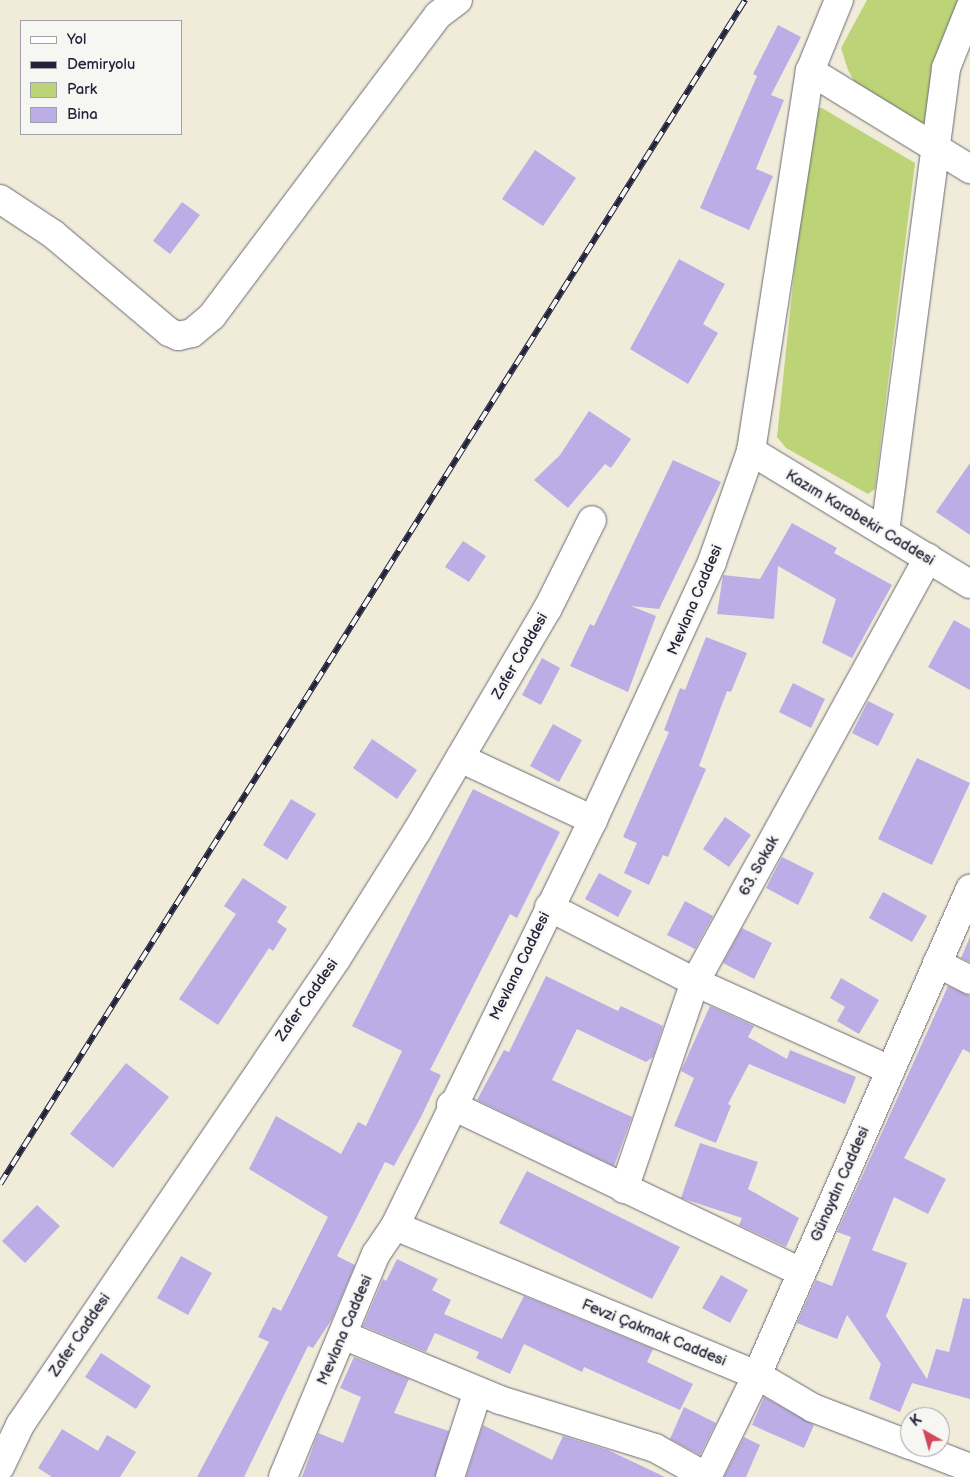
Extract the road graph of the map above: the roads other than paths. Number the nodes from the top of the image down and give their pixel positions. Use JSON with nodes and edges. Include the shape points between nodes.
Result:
{"nodes":[{"id":1,"x":458,"y":0,"type":"edge"},
{"id":2,"x":838,"y":0,"type":"edge"},
{"id":3,"x":970,"y":8,"type":"edge"},
{"id":4,"x":810,"y":72,"type":"junction"},
{"id":5,"x":934,"y":148,"type":"junction"},
{"id":6,"x":970,"y":169,"type":"edge"},
{"id":7,"x":0,"y":199,"type":"edge"},
{"id":8,"x":751,"y":452,"type":"junction"},
{"id":9,"x":592,"y":520,"type":"dead end"},
{"id":10,"x":884,"y":532,"type":"junction"},
{"id":11,"x":928,"y":558,"type":"junction"},
{"id":12,"x":970,"y":584,"type":"edge"},
{"id":13,"x":460,"y":758,"type":"junction"},
{"id":14,"x":592,"y":820,"type":"junction"},
{"id":15,"x":970,"y":888,"type":"edge"},
{"id":16,"x":549,"y":907,"type":"junction"},
{"id":17,"x":937,"y":963,"type":"junction"},
{"id":18,"x":970,"y":980,"type":"edge"},
{"id":19,"x":695,"y":982,"type":"junction"},
{"id":20,"x":890,"y":1070,"type":"junction"},
{"id":21,"x":451,"y":1105,"type":"junction"},
{"id":22,"x":624,"y":1189,"type":"junction"},
{"id":23,"x":395,"y":1226,"type":"junction"},
{"id":24,"x":801,"y":1272,"type":"junction"},
{"id":25,"x":343,"y":1335,"type":"junction"},
{"id":26,"x":758,"y":1375,"type":"junction"},
{"id":27,"x":478,"y":1390,"type":"junction"},
{"id":28,"x":900,"y":1441,"type":"edge"},
{"id":29,"x":942,"y":1457,"type":"edge"},
{"id":30,"x":0,"y":1467,"type":"edge"},
{"id":31,"x":970,"y":1468,"type":"edge"},
{"id":32,"x":283,"y":1477,"type":"edge"},
{"id":33,"x":450,"y":1477,"type":"edge"},
{"id":34,"x":707,"y":1477,"type":"edge"}],
"edges":[{"from":1,"to":7,"type":"street","via":[[438,15],[212,316],[192,333],[178,336],[169,332],[53,234]]},
{"from":2,"to":4,"type":"street","name":"Mevlana Caddesi"},
{"from":3,"to":5,"type":"street","via":[[946,68]]},
{"from":4,"to":5,"type":"street"},
{"from":4,"to":8,"type":"street","name":"Mevlana Caddesi"},
{"from":5,"to":6,"type":"street"},
{"from":5,"to":10,"type":"street"},
{"from":8,"to":10,"type":"street","name":"Kazım Karabekir Caddesi"},
{"from":8,"to":14,"type":"street","name":"Mevlana Caddesi","via":[[676,646]]},
{"from":9,"to":13,"type":"street","name":"Zafer Caddesi","via":[[548,608]]},
{"from":10,"to":11,"type":"street","name":"Kazım Karabekir Caddesi"},
{"from":11,"to":12,"type":"street","name":"Kazım Karabekir Caddesi"},
{"from":11,"to":19,"type":"street","name":"63. Sokak"},
{"from":13,"to":14,"type":"street"},
{"from":13,"to":30,"type":"street","name":"Zafer Caddesi","via":[[337,958],[20,1425]]},
{"from":14,"to":16,"type":"street","name":"Mevlana Caddesi"},
{"from":15,"to":17,"type":"street","name":"Günaydın Caddesi"},
{"from":16,"to":19,"type":"street"},
{"from":16,"to":21,"type":"street","name":"Mevlana Caddesi"},
{"from":17,"to":18,"type":"street"},
{"from":17,"to":20,"type":"street","name":"Günaydın Caddesi"},
{"from":19,"to":20,"type":"street"},
{"from":19,"to":22,"type":"street","name":"63. Sokak"},
{"from":20,"to":24,"type":"street","name":"Günaydın Caddesi"},
{"from":21,"to":22,"type":"street"},
{"from":21,"to":23,"type":"street","name":"Mevlana Caddesi"},
{"from":22,"to":24,"type":"street"},
{"from":23,"to":25,"type":"street","name":"Mevlana Caddesi","via":[[376,1254]]},
{"from":23,"to":26,"type":"street","name":"Fevzi Çakmak Caddesi"},
{"from":24,"to":26,"type":"street","name":"Günaydın Caddesi"},
{"from":25,"to":27,"type":"street"},
{"from":25,"to":32,"type":"street","name":"Mevlana Caddesi"},
{"from":26,"to":28,"type":"street","name":"Fevzi Çakmak Caddesi","via":[[813,1408]]},
{"from":26,"to":34,"type":"street","name":"Günaydın Caddesi"},
{"from":27,"to":33,"type":"street"},
{"from":27,"to":34,"type":"street","via":[[655,1448]]},
{"from":29,"to":31,"type":"street"}]}
